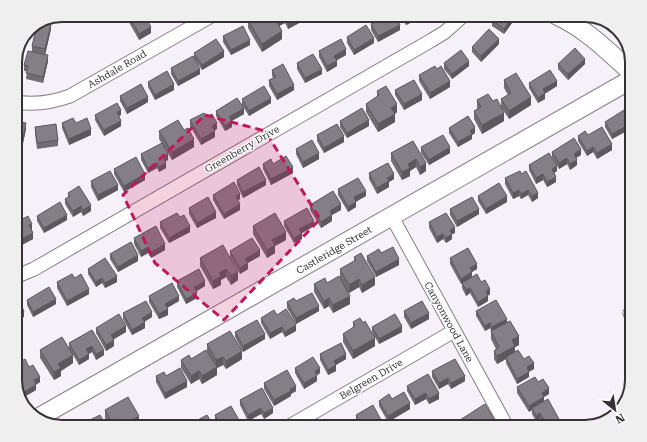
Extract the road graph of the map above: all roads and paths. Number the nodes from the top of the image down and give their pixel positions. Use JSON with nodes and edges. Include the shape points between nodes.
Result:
{"nodes":[{"id":1,"x":200,"y":22,"type":"edge"},
{"id":2,"x":456,"y":22,"type":"edge"},
{"id":3,"x":569,"y":22,"type":"edge"},
{"id":4,"x":625,"y":67,"type":"edge"},
{"id":5,"x":625,"y":83,"type":"edge"},
{"id":6,"x":22,"y":103,"type":"edge"},
{"id":7,"x":392,"y":217,"type":"junction"},
{"id":8,"x":22,"y":274,"type":"edge"},
{"id":9,"x":454,"y":331,"type":"junction"},
{"id":10,"x":43,"y":415,"type":"edge"},
{"id":11,"x":300,"y":420,"type":"edge"},
{"id":12,"x":503,"y":420,"type":"edge"}],
"edges":[{"from":1,"to":6,"type":"street","name":"Ashdale Road","via":[[70,96],[36,104]]},
{"from":2,"to":8,"type":"street","name":"Greenberry Drive","via":[[425,44]]},
{"from":3,"to":4,"type":"street","via":[[596,40]]},
{"from":5,"to":7,"type":"street","name":"Castleridge Street"},
{"from":7,"to":9,"type":"street","name":"Canyonwood Lane"},
{"from":7,"to":10,"type":"street","name":"Castleridge Street"},
{"from":9,"to":11,"type":"street","name":"Belgreen Drive"},
{"from":9,"to":12,"type":"street","name":"Canyonwood Lane"}]}
